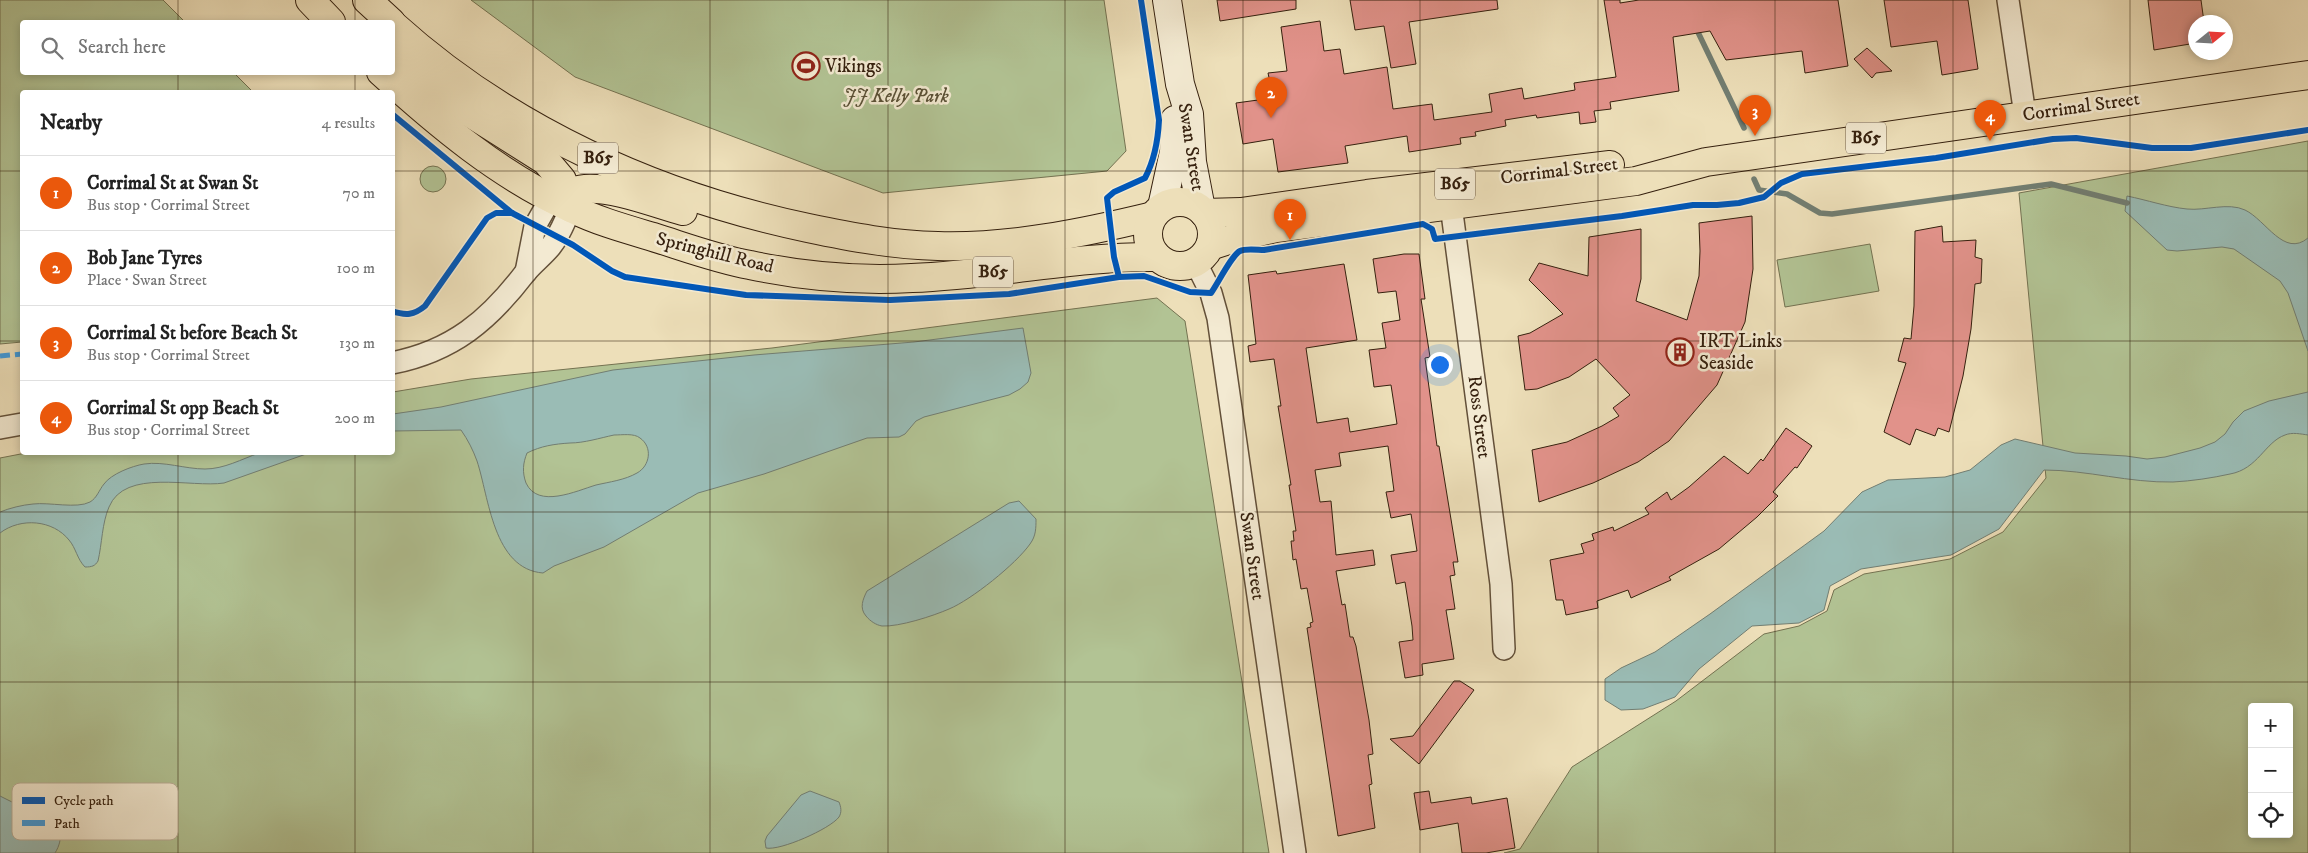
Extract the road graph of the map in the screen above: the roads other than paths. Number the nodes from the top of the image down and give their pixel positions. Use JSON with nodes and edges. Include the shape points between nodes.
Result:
{"nodes":[{"id":1,"x":310,"y":0,"type":"edge"},
{"id":2,"x":351,"y":0,"type":"edge"},
{"id":3,"x":367,"y":0,"type":"edge"},
{"id":4,"x":1167,"y":0,"type":"edge"},
{"id":5,"x":2008,"y":0,"type":"edge"},
{"id":6,"x":329,"y":20,"type":"edge"},
{"id":7,"x":365,"y":20,"type":"edge"},
{"id":8,"x":389,"y":20,"type":"edge"},
{"id":9,"x":395,"y":26,"type":"edge"},
{"id":10,"x":395,"y":50,"type":"edge"},
{"id":11,"x":384,"y":75,"type":"edge"},
{"id":12,"x":2308,"y":75,"type":"edge"},
{"id":13,"x":1180,"y":84,"type":"junction"},
{"id":14,"x":2025,"y":114,"type":"junction"},
{"id":15,"x":1450,"y":194,"type":"junction"},
{"id":16,"x":563,"y":200,"type":"junction"},
{"id":17,"x":1203,"y":211,"type":"junction"},
{"id":18,"x":1157,"y":212,"type":"junction"},
{"id":19,"x":778,"y":222,"type":"junction"},
{"id":20,"x":1203,"y":254,"type":"junction"},
{"id":21,"x":1157,"y":257,"type":"junction"},
{"id":22,"x":395,"y":362,"type":"edge"},
{"id":23,"x":20,"y":424,"type":"edge"},
{"id":24,"x":0,"y":428,"type":"edge"},
{"id":25,"x":1504,"y":649,"type":"dead end"},
{"id":26,"x":1295,"y":853,"type":"edge"}],
"edges":[{"from":1,"to":6,"type":"main road"},
{"from":2,"to":7,"type":"main road"},
{"from":3,"to":8,"type":"main road","number":"B65"},
{"from":4,"to":13,"type":"street","name":"Swan Street"},
{"from":5,"to":14,"type":"street"},
{"from":9,"to":19,"type":"main road","number":"B65","via":[[492,101],[568,144],[676,192]]},
{"from":10,"to":16,"type":"main road","via":[[468,111],[546,162],[562,180]]},
{"from":11,"to":16,"type":"main road","name":"Springhill Road","number":"B65","via":[[443,126],[510,174]]},
{"from":12,"to":14,"type":"main road","name":"Corrimal Street","number":"B65"},
{"from":13,"to":17,"type":"street","name":"Swan Street","via":[[1190,114],[1192,162]]},
{"from":13,"to":18,"type":"street","name":"Swan Street","via":[[1174,152]]},
{"from":14,"to":15,"type":"main road","name":"Corrimal Street","number":"B65","via":[[1706,162],[1636,181]]},
{"from":15,"to":17,"type":"main road","name":"Corrimal Street","number":"B65","via":[[1241,212]]},
{"from":15,"to":20,"type":"main road","name":"Corrimal Street","number":"B65","via":[[1240,236]]},
{"from":15,"to":25,"type":"street","name":"Ross Street","via":[[1500,584]]},
{"from":16,"to":19,"type":"main road","via":[[586,189],[604,190],[720,219]]},
{"from":16,"to":21,"type":"main road","name":"Springhill Road","number":"B65","via":[[604,222],[725,259],[750,266],[827,276],[909,278],[973,275],[1114,257]]},
{"from":16,"to":22,"type":"street","via":[[535,226],[526,272],[509,295],[471,329],[438,349]]},
{"from":17,"to":18,"type":"main road","number":"B65","via":[[1192,204],[1172,202]]},
{"from":17,"to":20,"type":"main road","via":[[1212,229]]},
{"from":18,"to":19,"type":"main road","number":"B65","via":[[1059,236],[971,246],[892,244]]},
{"from":18,"to":21,"type":"main road","via":[[1148,226],[1148,238]]},
{"from":20,"to":21,"type":"main road","number":"B65","via":[[1180,267]]},
{"from":20,"to":26,"type":"street","name":"Swan Street","via":[[1218,318]]},
{"from":23,"to":24,"type":"street"}]}
